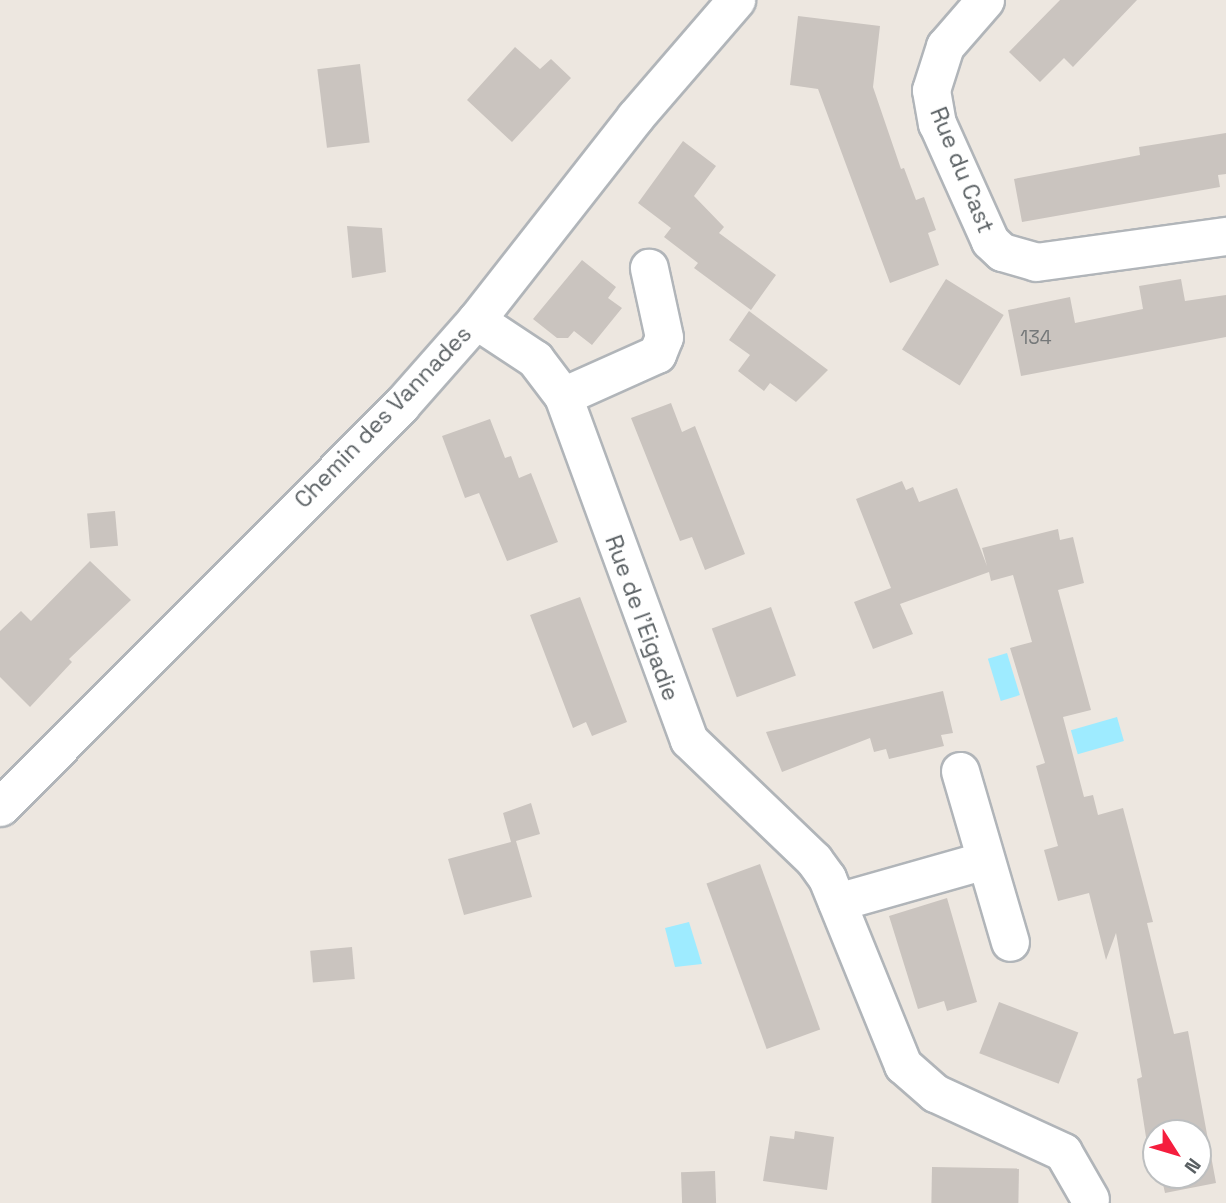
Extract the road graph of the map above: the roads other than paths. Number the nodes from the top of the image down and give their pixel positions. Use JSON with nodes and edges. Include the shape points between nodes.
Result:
{"nodes":[{"id":1,"x":736,"y":0,"type":"edge"},
{"id":2,"x":985,"y":0,"type":"edge"},
{"id":3,"x":1226,"y":236,"type":"edge"},
{"id":4,"x":649,"y":268,"type":"dead end"},
{"id":5,"x":475,"y":320,"type":"junction"},
{"id":6,"x":563,"y":397,"type":"junction"},
{"id":7,"x":960,"y":771,"type":"dead end"},
{"id":8,"x":0,"y":807,"type":"edge"},
{"id":9,"x":985,"y":860,"type":"junction"},
{"id":10,"x":837,"y":902,"type":"junction"},
{"id":11,"x":1010,"y":942,"type":"dead end"},
{"id":12,"x":1090,"y":1199,"type":"dead end"}],
"edges":[{"from":1,"to":5,"type":"street","name":"Chemin des Vannades","via":[[635,117]]},
{"from":2,"to":3,"type":"street","name":"Rue du Cast","via":[[945,46],[931,90],[937,123],[990,241],[1002,252],[1036,262]]},
{"from":4,"to":6,"type":"street","via":[[664,337],[657,354]]},
{"from":5,"to":6,"type":"street","name":"Rue de l'Eigadie","via":[[535,359]]},
{"from":5,"to":8,"type":"street","name":"Chemin des Vannades","via":[[401,405]]},
{"from":6,"to":10,"type":"street","name":"Rue de l'Eigadie","via":[[689,740],[814,859]]},
{"from":7,"to":9,"type":"street"},
{"from":9,"to":10,"type":"street"},
{"from":9,"to":11,"type":"street"},
{"from":10,"to":12,"type":"street","name":"Rue de l'Eigadie","via":[[903,1065],[935,1093],[1063,1152]]}]}
